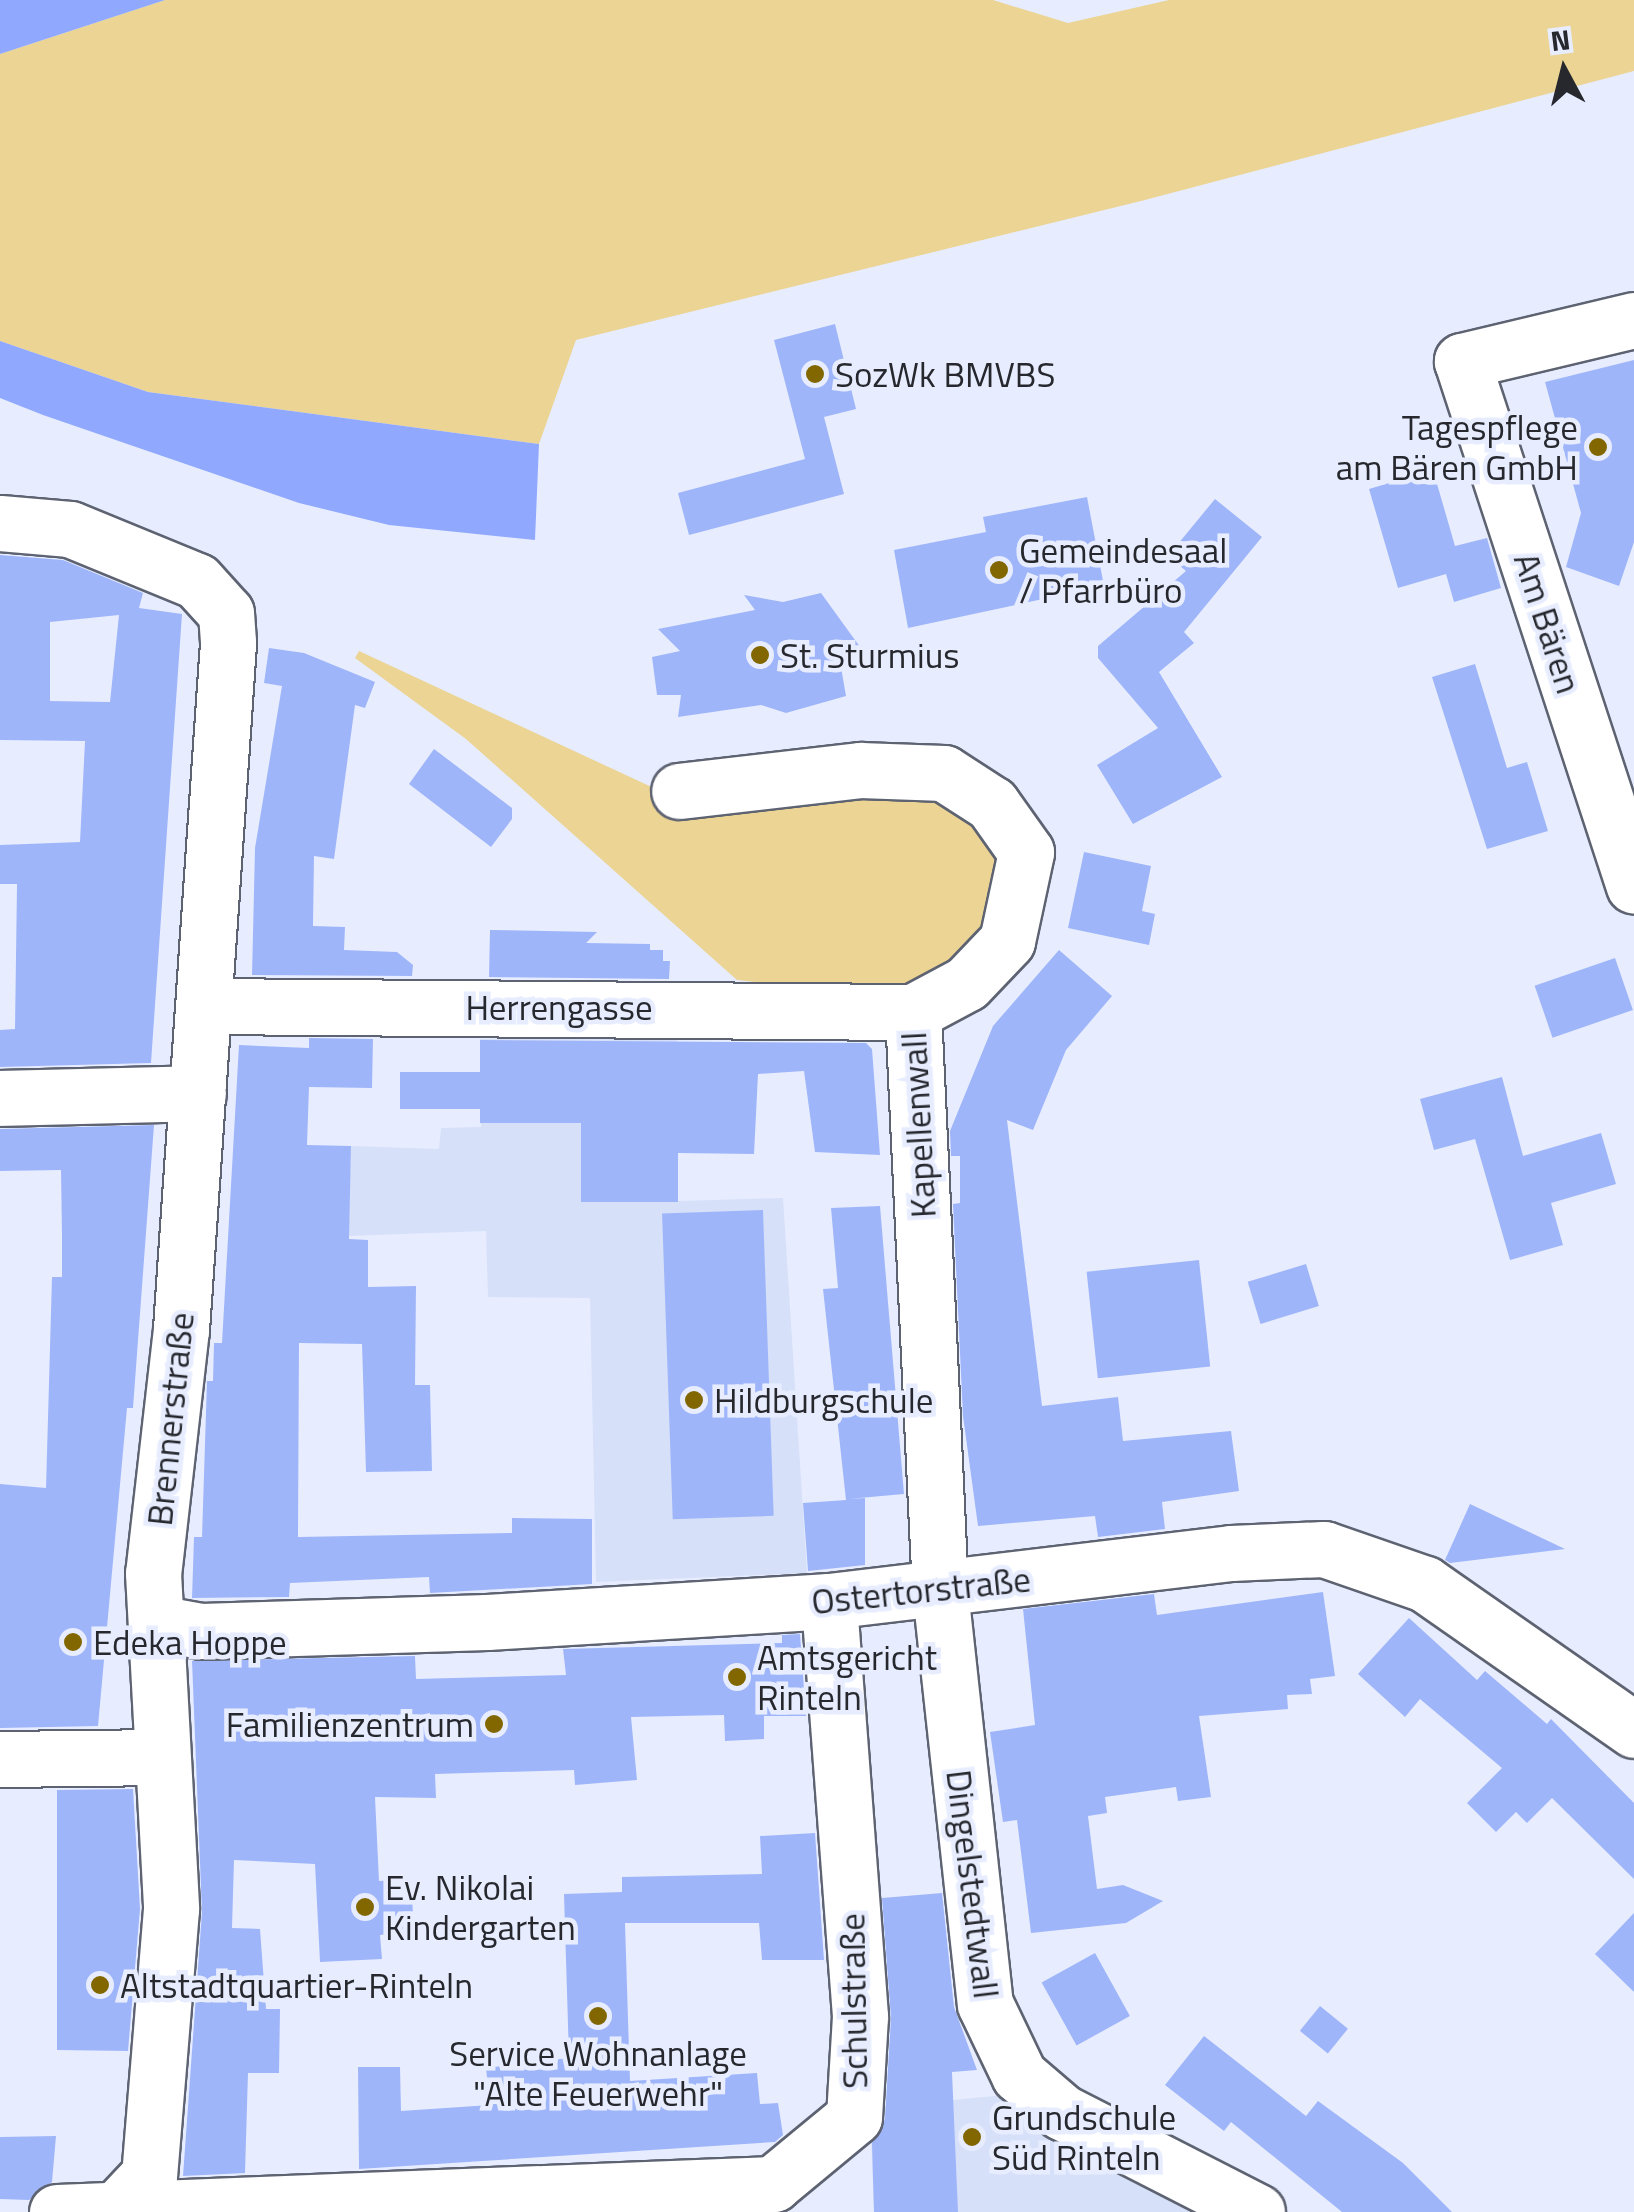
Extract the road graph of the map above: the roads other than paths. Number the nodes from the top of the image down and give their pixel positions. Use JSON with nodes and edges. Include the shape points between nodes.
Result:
{"nodes":[{"id":1,"x":1634,"y":320,"type":"edge"},
{"id":2,"x":0,"y":524,"type":"edge"},
{"id":3,"x":679,"y":791,"type":"dead end"},
{"id":4,"x":1634,"y":886,"type":"edge"},
{"id":5,"x":205,"y":1006,"type":"junction"},
{"id":6,"x":912,"y":1012,"type":"junction"},
{"id":7,"x":198,"y":1094,"type":"junction"},
{"id":8,"x":0,"y":1098,"type":"edge"},
{"id":9,"x":940,"y":1591,"type":"junction"},
{"id":10,"x":829,"y":1601,"type":"junction"},
{"id":11,"x":156,"y":1623,"type":"junction"},
{"id":12,"x":1634,"y":1730,"type":"edge"},
{"id":13,"x":159,"y":1758,"type":"junction"},
{"id":14,"x":0,"y":1759,"type":"edge"},
{"id":15,"x":734,"y":2198,"type":"edge"},
{"id":16,"x":115,"y":2211,"type":"edge"},
{"id":17,"x":57,"y":2212,"type":"edge"},
{"id":18,"x":1257,"y":2212,"type":"edge"}],
"edges":[{"from":1,"to":4,"type":"street","name":"Am Bären","via":[[1462,361]]},
{"from":2,"to":5,"type":"street","name":"Brennerstraße","via":[[70,528],[148,556],[197,581],[226,613]]},
{"from":3,"to":6,"type":"street","name":"Kapellenwall","via":[[860,770],[944,773],[992,804],[1026,852],[1006,941],[967,983]]},
{"from":5,"to":6,"type":"street","name":"Herrengasse"},
{"from":5,"to":7,"type":"street","name":"Brennerstraße"},
{"from":6,"to":9,"type":"street","name":"Kapellenwall"},
{"from":7,"to":8,"type":"street"},
{"from":7,"to":11,"type":"street","name":"Brennerstraße","via":[[153,1573]]},
{"from":9,"to":10,"type":"street","name":"Ostertorstraße"},
{"from":9,"to":12,"type":"street","name":"Ostertorstraße","via":[[1231,1553],[1324,1548],[1424,1584]]},
{"from":9,"to":18,"type":"street","name":"Dingelstedtwall","via":[[985,2004],[1000,2043],[1019,2075],[1062,2112]]},
{"from":10,"to":11,"type":"street","name":"Ostertorstraße","via":[[410,1625],[201,1631]]},
{"from":10,"to":15,"type":"street","name":"Schulstraße","via":[[860,2016],[854,2117],[774,2184]]},
{"from":11,"to":13,"type":"street","name":"Brennerstraße"},
{"from":13,"to":14,"type":"street"},
{"from":13,"to":16,"type":"street","name":"Brennerstraße","via":[[172,1894],[149,2175]]},
{"from":15,"to":16,"type":"street","name":"Schulstraße"},
{"from":16,"to":17,"type":"street","name":"Schulstraße"}]}
